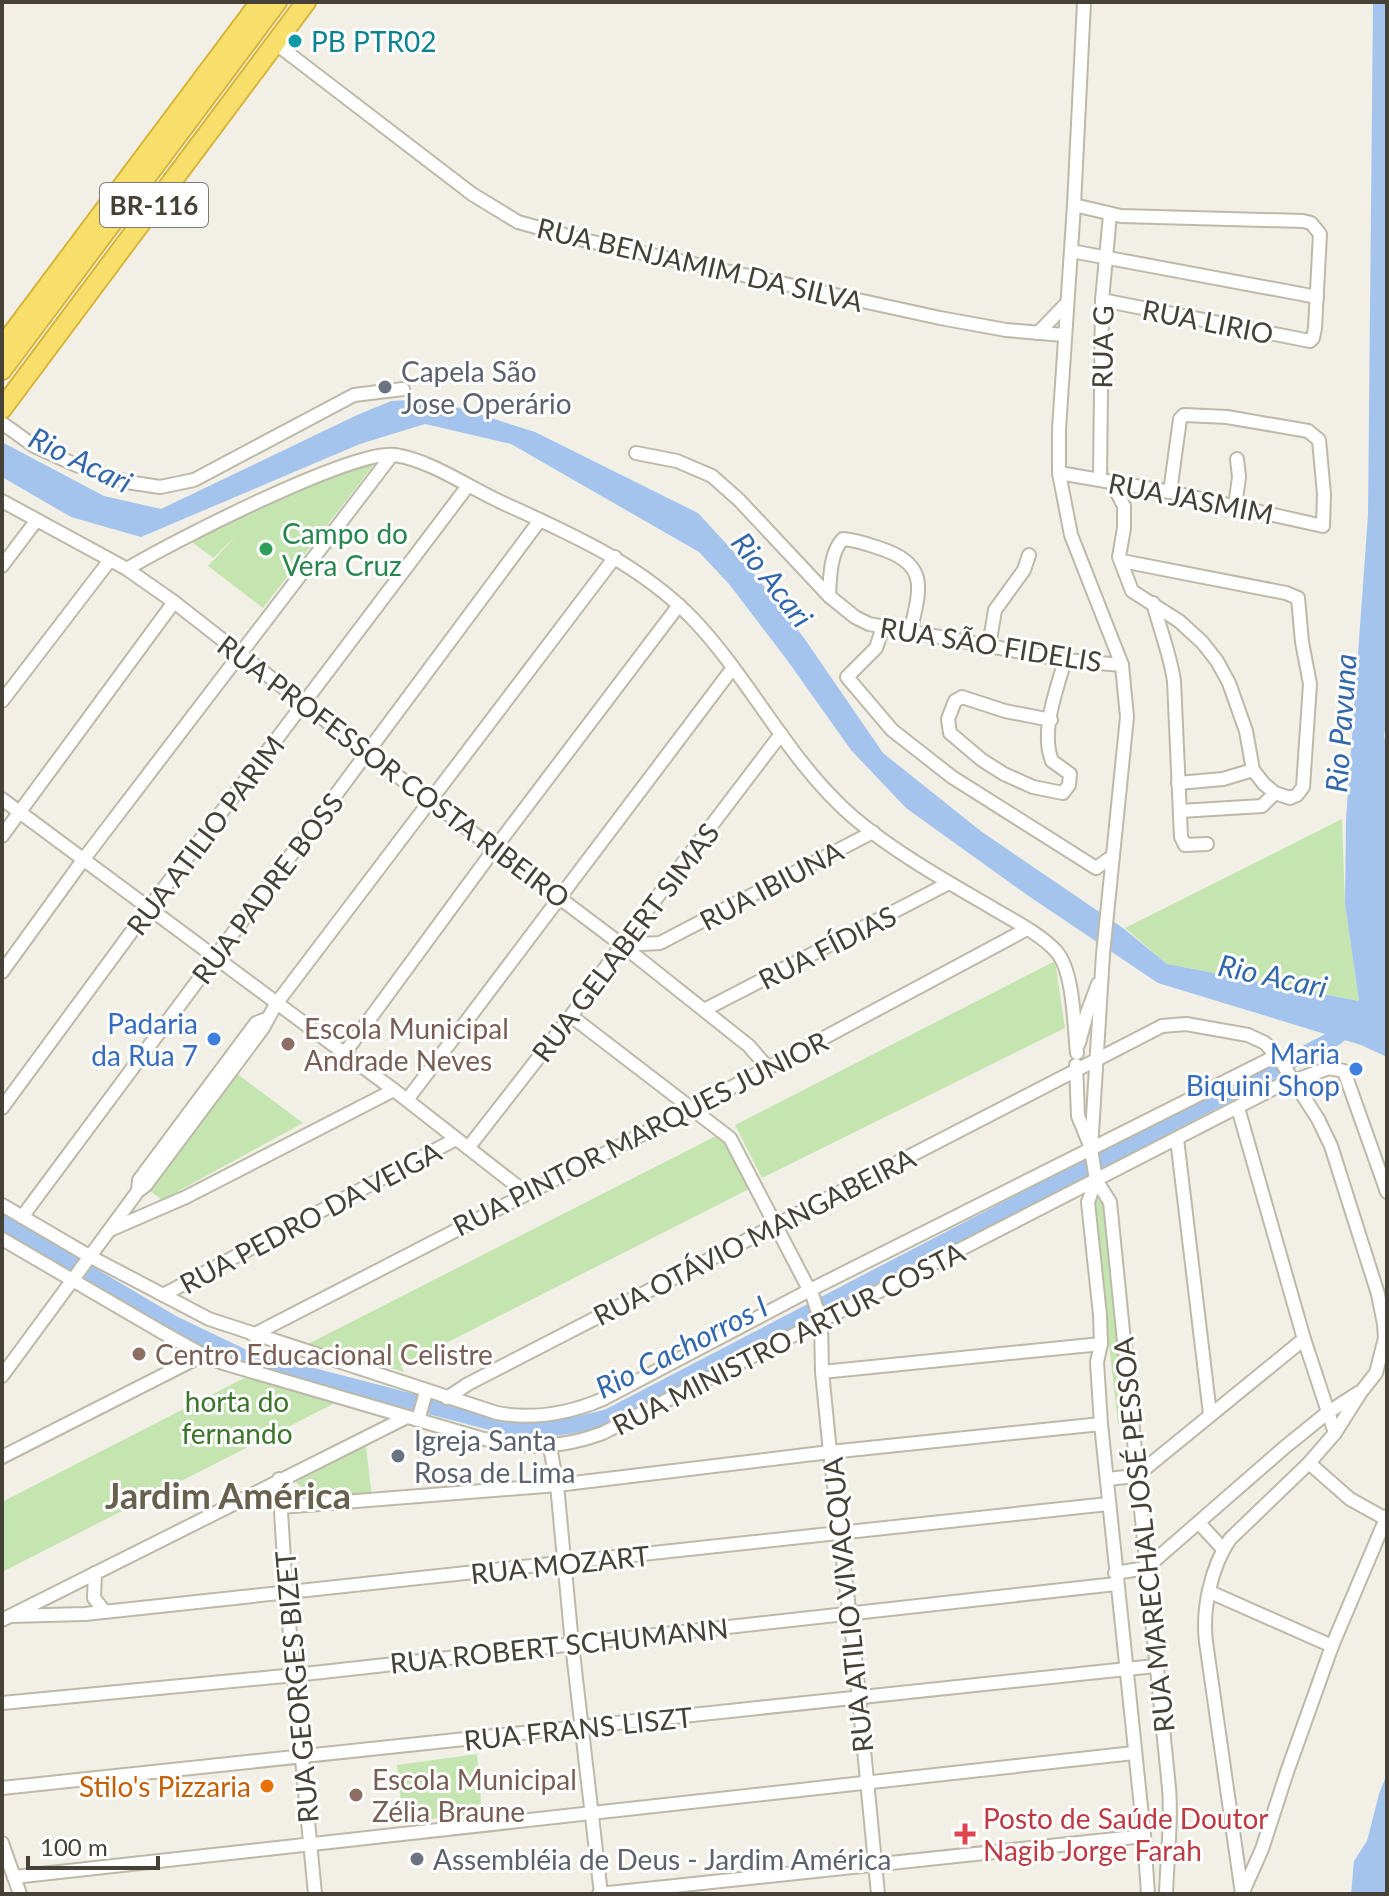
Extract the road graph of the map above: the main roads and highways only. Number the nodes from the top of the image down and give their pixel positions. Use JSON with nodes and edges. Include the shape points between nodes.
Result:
{"nodes":[{"id":1,"x":244,"y":2,"type":"edge"},
{"id":2,"x":260,"y":2,"type":"edge"},
{"id":3,"x":277,"y":2,"type":"edge"},
{"id":4,"x":306,"y":2,"type":"edge"},
{"id":5,"x":189,"y":96,"type":"junction"},
{"id":6,"x":21,"y":322,"type":"junction"},
{"id":7,"x":2,"y":338,"type":"edge"},
{"id":8,"x":2,"y":347,"type":"edge"},
{"id":9,"x":2,"y":370,"type":"edge"},
{"id":10,"x":2,"y":409,"type":"edge"}],
"edges":[{"from":1,"to":5,"type":"highway","number":"BR-116"},
{"from":2,"to":5,"type":"highway","number":"BR-116"},
{"from":3,"to":9,"type":"highway","number":"BR-116"},
{"from":4,"to":10,"type":"highway","number":"BR-116"},
{"from":5,"to":6,"type":"highway","number":"BR-116"},
{"from":6,"to":7,"type":"highway","number":"BR-116"},
{"from":6,"to":8,"type":"highway","number":"BR-116"}]}
